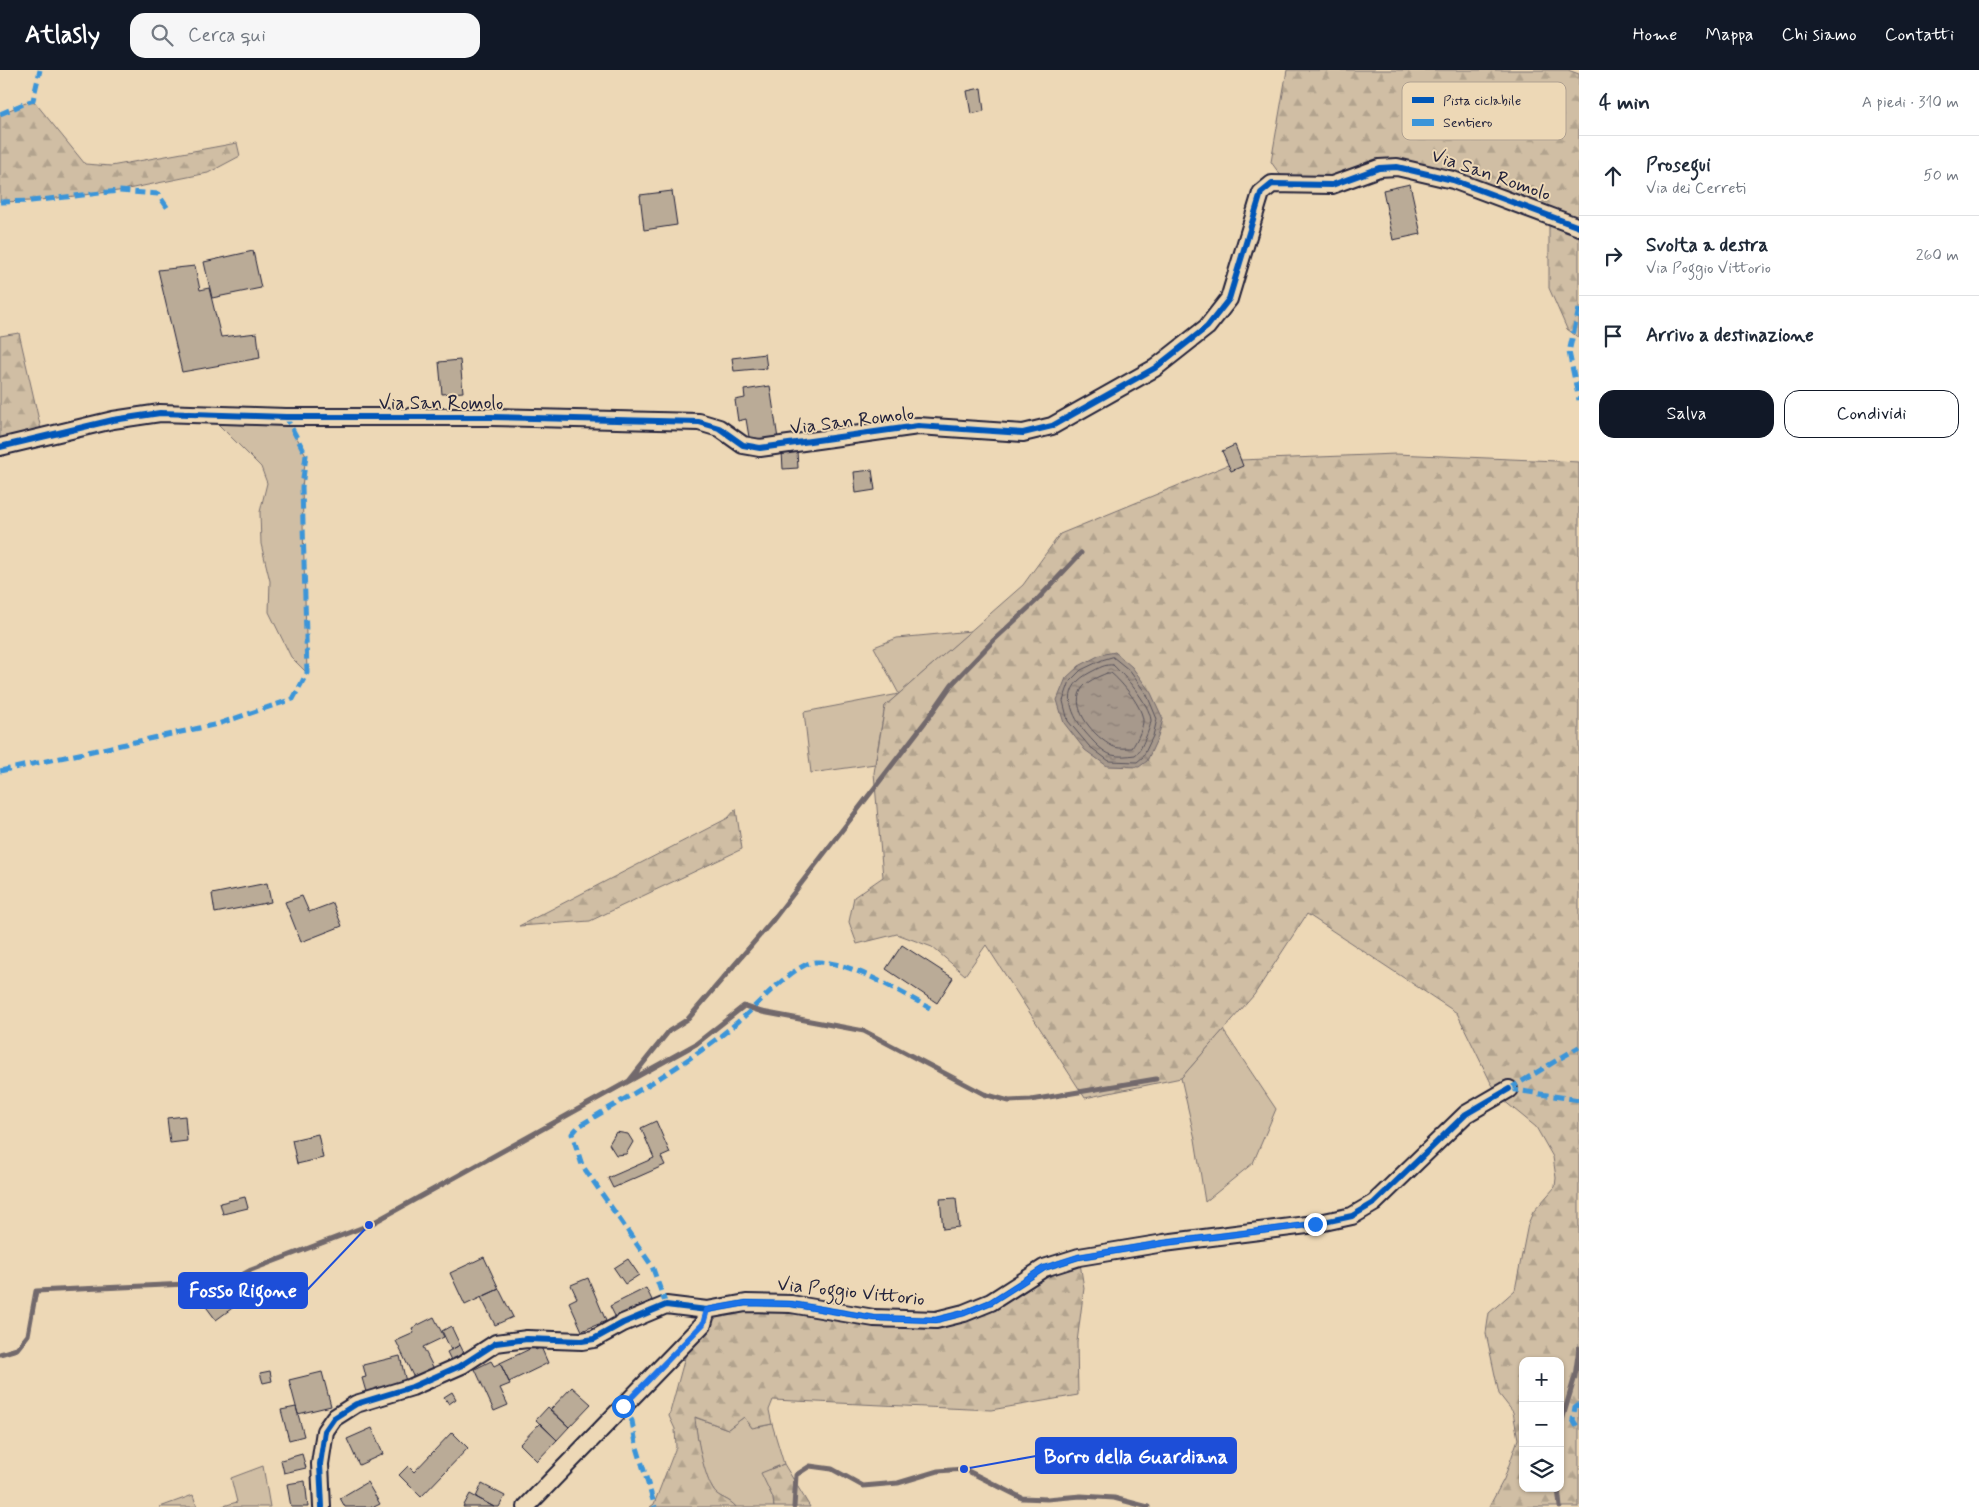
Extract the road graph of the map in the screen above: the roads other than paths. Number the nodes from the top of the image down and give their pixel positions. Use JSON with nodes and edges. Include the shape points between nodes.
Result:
{"nodes":[{"id":1,"x":1579,"y":227,"type":"edge"},
{"id":2,"x":0,"y":447,"type":"edge"},
{"id":3,"x":1509,"y":1089,"type":"dead end"},
{"id":4,"x":707,"y":1310,"type":"junction"},
{"id":5,"x":322,"y":1507,"type":"edge"},
{"id":6,"x":526,"y":1507,"type":"edge"}],
"edges":[{"from":1,"to":2,"type":"street","name":"Via San Romolo","via":[[1453,180],[1397,167],[1379,168],[1332,185],[1272,184],[1262,193],[1229,299],[1207,327],[1155,368],[1052,426],[1023,433],[918,426],[760,448],[743,445],[719,428],[699,422],[160,413],[113,420]]},
{"from":3,"to":4,"type":"street","name":"Via Poggio Vittorio","via":[[1466,1114],[1374,1203],[1352,1216],[1078,1257],[1044,1268],[991,1302],[936,1320],[874,1318],[791,1304],[746,1303]]},
{"from":4,"to":5,"type":"street","name":"Via Poggio Vittorio","via":[[666,1305],[594,1339],[582,1341],[527,1339],[496,1343],[462,1365],[412,1387],[356,1404],[334,1418],[325,1431],[320,1464]]},
{"from":4,"to":6,"type":"street","via":[[703,1324]]}]}
